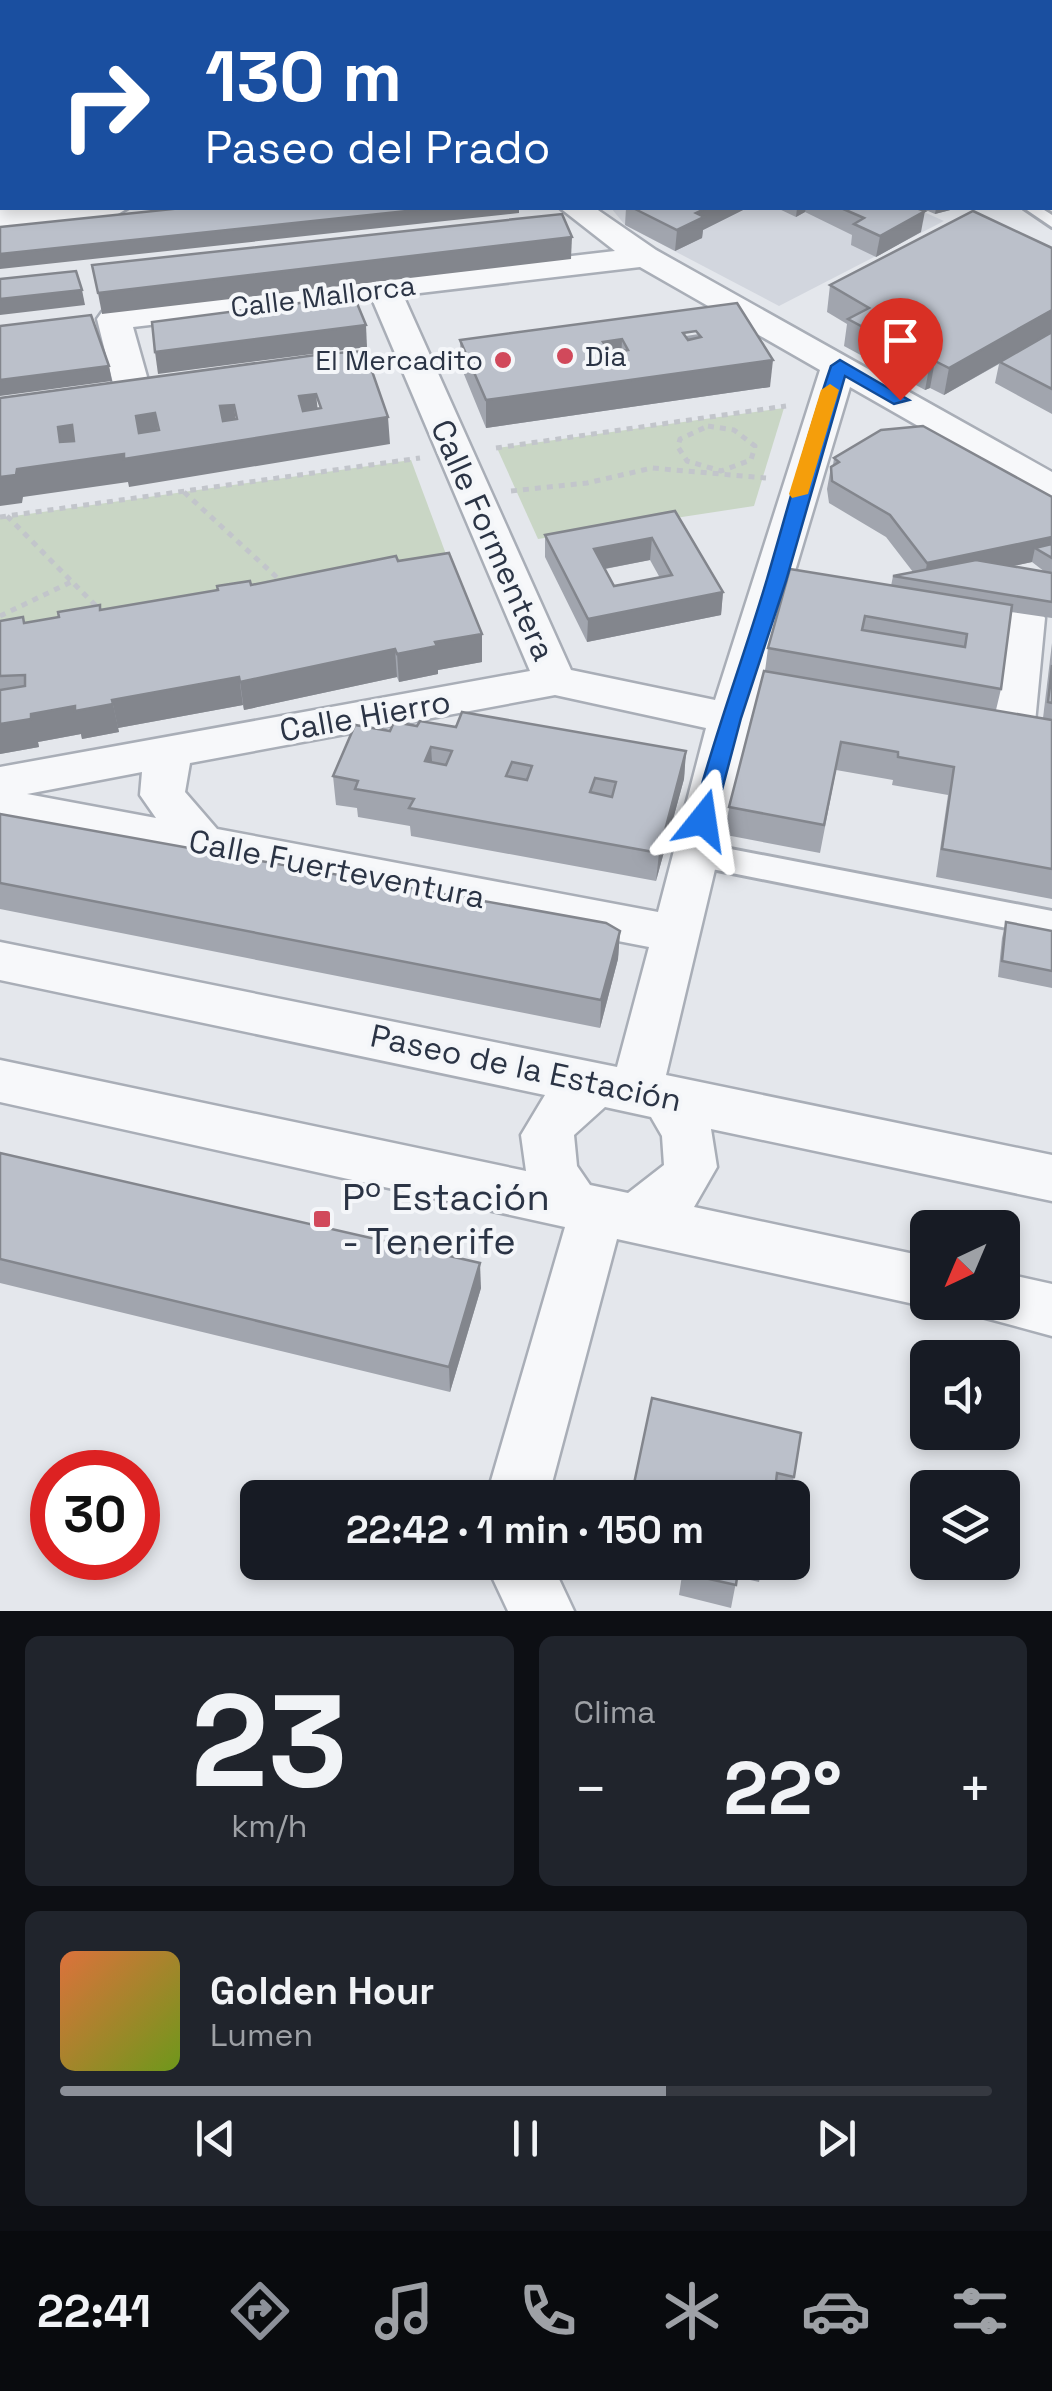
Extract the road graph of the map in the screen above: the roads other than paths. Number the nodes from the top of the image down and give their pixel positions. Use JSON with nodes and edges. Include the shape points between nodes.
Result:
{"nodes":[{"id":1,"x":94,"y":210,"type":"edge"},
{"id":2,"x":578,"y":210,"type":"edge"},
{"id":3,"x":0,"y":220,"type":"edge"},
{"id":4,"x":645,"y":256,"type":"junction"},
{"id":5,"x":384,"y":289,"type":"junction"},
{"id":6,"x":833,"y":383,"type":"junction"},
{"id":7,"x":170,"y":386,"type":"edge"},
{"id":8,"x":133,"y":391,"type":"junction"},
{"id":9,"x":95,"y":396,"type":"edge"},
{"id":10,"x":1052,"y":488,"type":"edge"},
{"id":11,"x":910,"y":601,"type":"edge"},
{"id":12,"x":1038,"y":620,"type":"edge"},
{"id":13,"x":555,"y":681,"type":"junction"},
{"id":14,"x":752,"y":696,"type":"junction"},
{"id":15,"x":1012,"y":732,"type":"edge"},
{"id":16,"x":176,"y":750,"type":"junction"},
{"id":17,"x":0,"y":783,"type":"edge"},
{"id":18,"x":0,"y":805,"type":"edge"},
{"id":19,"x":204,"y":844,"type":"junction"},
{"id":20,"x":694,"y":854,"type":"junction"},
{"id":21,"x":1052,"y":924,"type":"edge"},
{"id":22,"x":674,"y":933,"type":"junction"},
{"id":23,"x":0,"y":960,"type":"edge"},
{"id":24,"x":0,"y":1081,"type":"edge"},
{"id":25,"x":634,"y":1089,"type":"junction"},
{"id":26,"x":1052,"y":1178,"type":"edge"},
{"id":27,"x":602,"y":1210,"type":"junction"},
{"id":28,"x":910,"y":1278,"type":"edge"},
{"id":29,"x":1020,"y":1303,"type":"edge"},
{"id":30,"x":1052,"y":1310,"type":"edge"},
{"id":31,"x":522,"y":1480,"type":"edge"},
{"id":32,"x":526,"y":1580,"type":"edge"},
{"id":33,"x":542,"y":1611,"type":"edge"}],
"edges":[{"from":1,"to":3,"type":"street"},
{"from":2,"to":4,"type":"street"},
{"from":4,"to":5,"type":"street","name":"Calle Mallorca"},
{"from":4,"to":6,"type":"street"},
{"from":5,"to":8,"type":"street","name":"Calle Mallorca","via":[[104,321]]},
{"from":5,"to":13,"type":"street","name":"Calle Formentera","via":[[393,355],[455,454]]},
{"from":6,"to":10,"type":"street"},
{"from":6,"to":14,"type":"street","via":[[802,483],[794,584]]},
{"from":7,"to":8,"type":"street"},
{"from":8,"to":9,"type":"street"},
{"from":11,"to":12,"type":"street"},
{"from":12,"to":15,"type":"street"},
{"from":13,"to":14,"type":"street","name":"Calle Hierro"},
{"from":13,"to":16,"type":"street","name":"Calle Hierro"},
{"from":14,"to":20,"type":"street"},
{"from":16,"to":17,"type":"street","name":"Calle Hierro"},
{"from":16,"to":19,"type":"street","via":[[165,768],[162,794]]},
{"from":18,"to":19,"type":"street","name":"Calle Fuerteventura"},
{"from":19,"to":22,"type":"street","name":"Calle Fuerteventura"},
{"from":20,"to":21,"type":"street"},
{"from":20,"to":22,"type":"street"},
{"from":22,"to":25,"type":"street"},
{"from":23,"to":25,"type":"street","name":"Paseo de la Estación"},
{"from":24,"to":27,"type":"street"},
{"from":25,"to":26,"type":"street","name":"Paseo de la Estación"},
{"from":25,"to":27,"type":"street","via":[[555,1115],[546,1135],[545,1156]]},
{"from":25,"to":27,"type":"street","via":[[688,1128],[692,1167],[667,1200]]},
{"from":27,"to":28,"type":"street"},
{"from":27,"to":31,"type":"street"},
{"from":29,"to":30,"type":"street"},
{"from":32,"to":33,"type":"street"}]}
